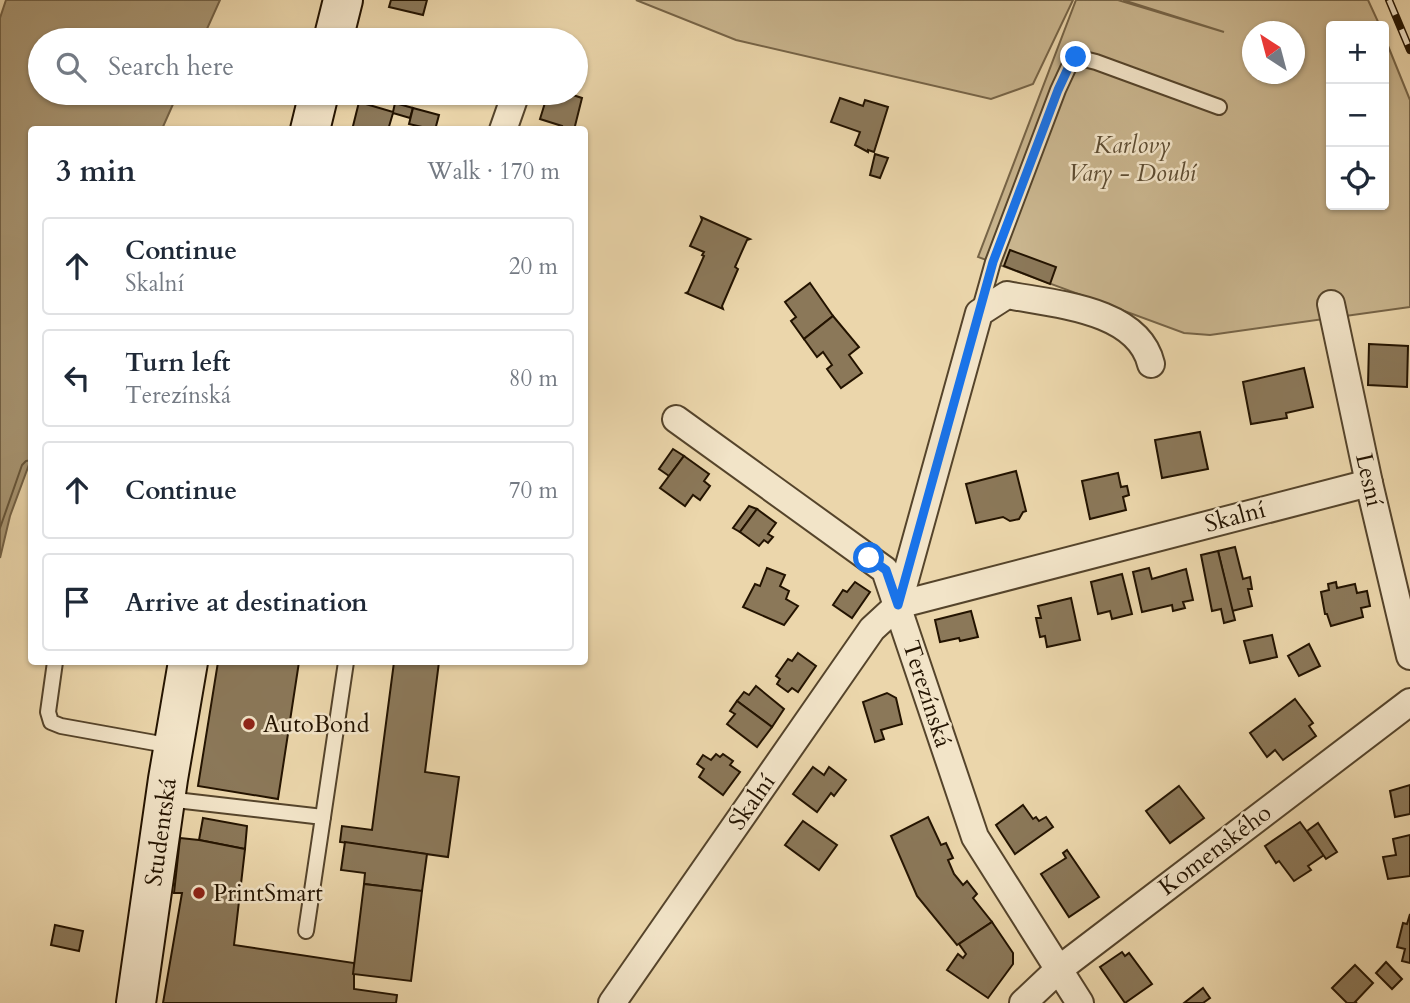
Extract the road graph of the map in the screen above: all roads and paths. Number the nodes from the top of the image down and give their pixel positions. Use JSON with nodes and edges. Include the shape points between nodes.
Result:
{"nodes":[{"id":1,"x":344,"y":0,"type":"edge"},
{"id":2,"x":336,"y":28,"type":"edge"},
{"id":3,"x":317,"y":105,"type":"edge"},
{"id":4,"x":512,"y":105,"type":"edge"},
{"id":5,"x":1219,"y":107,"type":"dead end"},
{"id":6,"x":311,"y":126,"type":"edge"},
{"id":7,"x":504,"y":126,"type":"edge"},
{"id":8,"x":1331,"y":304,"type":"dead end"},
{"id":9,"x":979,"y":313,"type":"junction"},
{"id":10,"x":1152,"y":364,"type":"dead end"},
{"id":11,"x":676,"y":419,"type":"dead end"},
{"id":12,"x":1369,"y":483,"type":"junction"},
{"id":13,"x":898,"y":605,"type":"junction"},
{"id":14,"x":1410,"y":656,"type":"edge"},
{"id":15,"x":55,"y":665,"type":"edge"},
{"id":16,"x":188,"y":665,"type":"edge"},
{"id":17,"x":346,"y":665,"type":"edge"},
{"id":18,"x":1410,"y":702,"type":"edge"},
{"id":19,"x":174,"y":746,"type":"junction"},
{"id":20,"x":165,"y":799,"type":"junction"},
{"id":21,"x":323,"y":817,"type":"junction"},
{"id":22,"x":306,"y":932,"type":"dead end"},
{"id":23,"x":1058,"y":970,"type":"junction"},
{"id":24,"x":136,"y":1003,"type":"edge"},
{"id":25,"x":612,"y":1003,"type":"edge"},
{"id":26,"x":1023,"y":1003,"type":"edge"},
{"id":27,"x":1080,"y":1003,"type":"edge"}],
"edges":[{"from":1,"to":2,"type":"street"},
{"from":3,"to":6,"type":"street"},
{"from":4,"to":7,"type":"street"},
{"from":5,"to":9,"type":"lane","via":[[1076,57],[1058,90],[993,262]]},
{"from":8,"to":12,"type":"street","name":"Lesní"},
{"from":9,"to":10,"type":"street","via":[[1007,295],[1076,308],[1113,320],[1138,337]]},
{"from":9,"to":13,"type":"street"},
{"from":11,"to":13,"type":"street","via":[[886,570]]},
{"from":12,"to":13,"type":"street","name":"Skalní"},
{"from":12,"to":14,"type":"street","name":"Lesní"},
{"from":13,"to":23,"type":"street","name":"Terezínská","via":[[975,837]]},
{"from":13,"to":25,"type":"street","name":"Skalní","via":[[872,629]]},
{"from":15,"to":19,"type":"lane","via":[[48,712],[51,722]]},
{"from":16,"to":19,"type":"street","name":"Studentská"},
{"from":17,"to":21,"type":"lane"},
{"from":18,"to":23,"type":"street","name":"Komenského"},
{"from":19,"to":20,"type":"street","name":"Studentská"},
{"from":20,"to":21,"type":"lane"},
{"from":20,"to":24,"type":"street","name":"Studentská"},
{"from":21,"to":22,"type":"lane"},
{"from":23,"to":26,"type":"street","name":"Komenského"},
{"from":23,"to":27,"type":"street","name":"Terezínská"}]}
